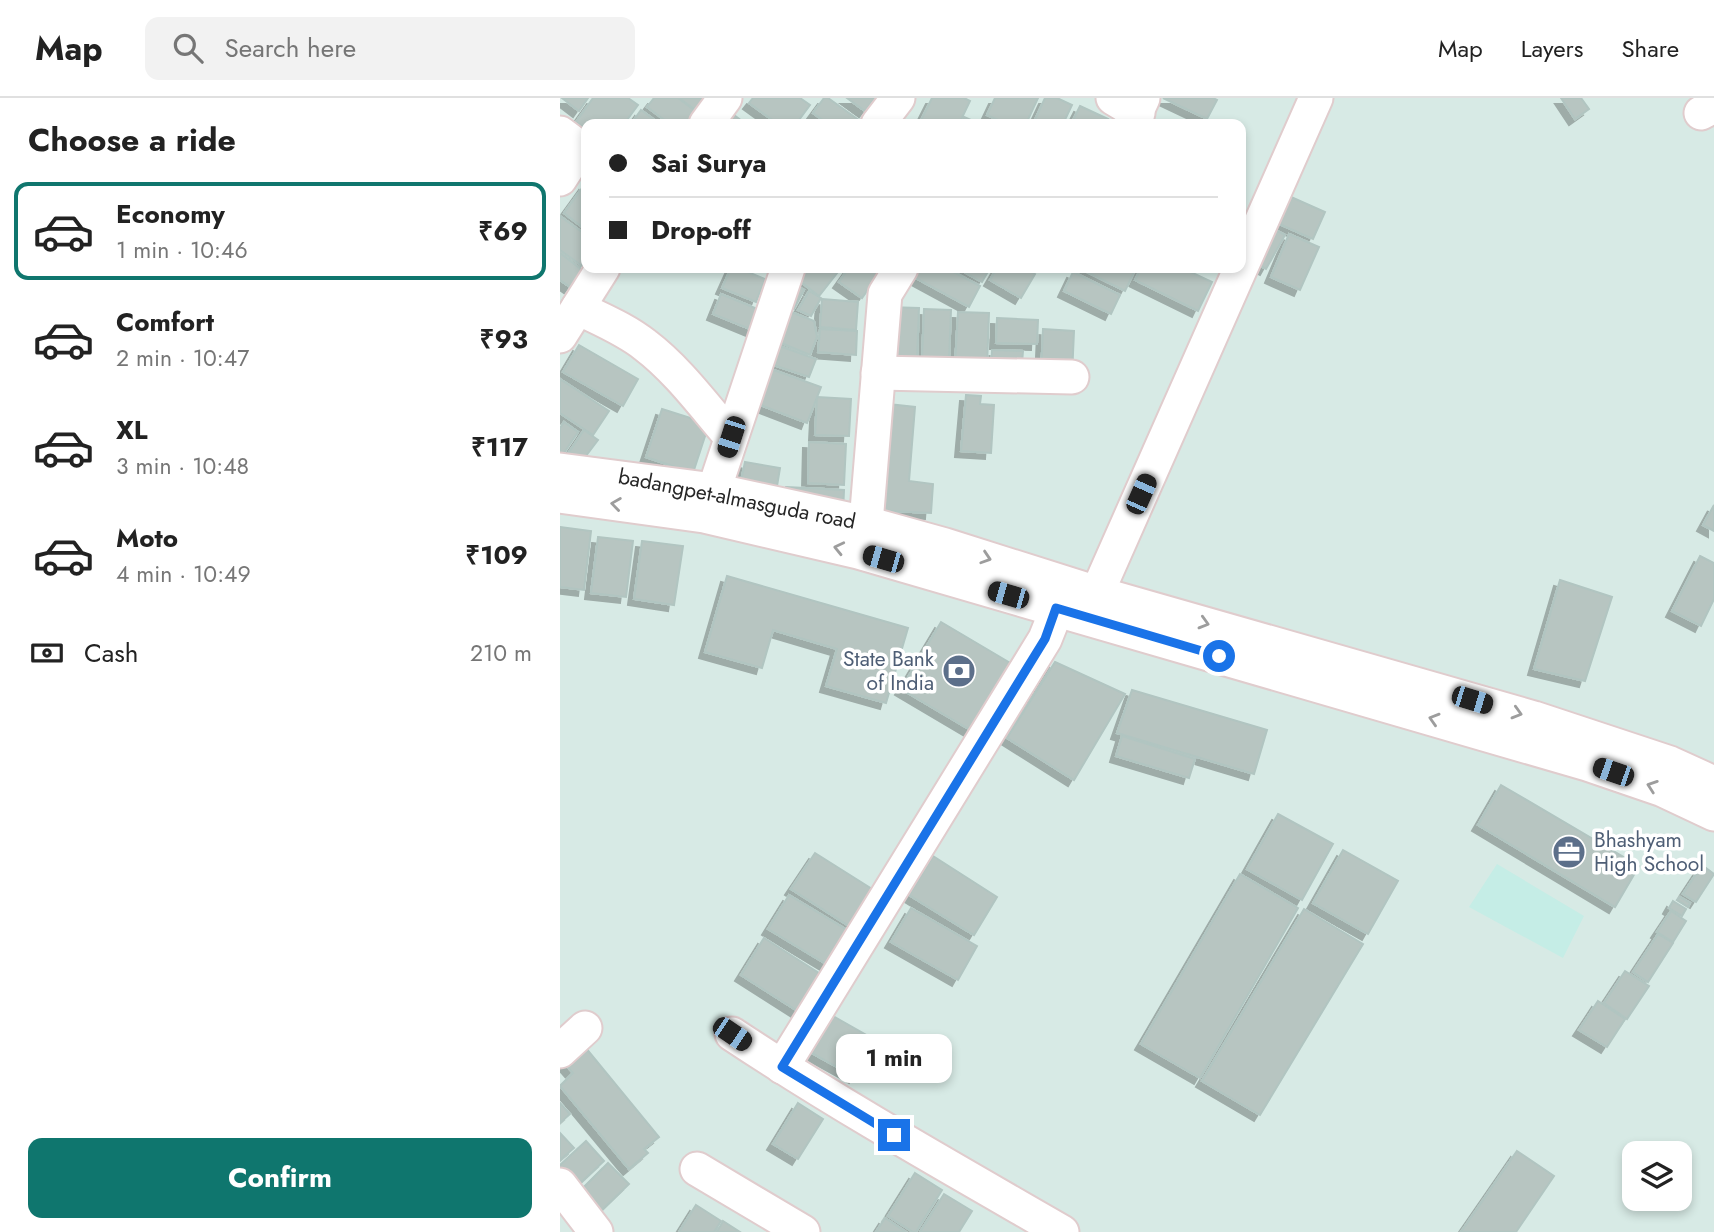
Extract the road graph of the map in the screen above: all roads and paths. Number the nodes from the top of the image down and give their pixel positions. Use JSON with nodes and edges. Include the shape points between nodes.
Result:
{"nodes":[{"id":1,"x":725,"y":98,"type":"edge"},
{"id":2,"x":898,"y":98,"type":"edge"},
{"id":3,"x":1316,"y":98,"type":"edge"},
{"id":4,"x":710,"y":119,"type":"edge"},
{"id":5,"x":882,"y":119,"type":"edge"},
{"id":6,"x":560,"y":133,"type":"edge"},
{"id":7,"x":560,"y":179,"type":"edge"},
{"id":8,"x":1246,"y":256,"type":"edge"},
{"id":9,"x":600,"y":273,"type":"edge"},
{"id":10,"x":786,"y":273,"type":"edge"},
{"id":11,"x":898,"y":273,"type":"edge"},
{"id":12,"x":1239,"y":273,"type":"edge"},
{"id":13,"x":578,"y":308,"type":"junction"},
{"id":14,"x":560,"y":336,"type":"edge"},
{"id":15,"x":878,"y":373,"type":"junction"},
{"id":16,"x":1072,"y":377,"type":"dead end"},
{"id":17,"x":731,"y":437,"type":"junction"},
{"id":18,"x":560,"y":470,"type":"edge"},
{"id":19,"x":714,"y":490,"type":"junction"},
{"id":20,"x":560,"y":496,"type":"edge"},
{"id":21,"x":866,"y":523,"type":"junction"},
{"id":22,"x":940,"y":560,"type":"junction"},
{"id":23,"x":1097,"y":593,"type":"junction"},
{"id":24,"x":1056,"y":608,"type":"junction"},
{"id":25,"x":1714,"y":783,"type":"edge"},
{"id":26,"x":1714,"y":814,"type":"edge"},
{"id":27,"x":585,"y":1028,"type":"dead end"},
{"id":28,"x":732,"y":1034,"type":"dead end"},
{"id":29,"x":560,"y":1051,"type":"edge"},
{"id":30,"x":782,"y":1067,"type":"junction"},
{"id":31,"x":697,"y":1169,"type":"dead end"},
{"id":32,"x":560,"y":1185,"type":"edge"},
{"id":33,"x":596,"y":1232,"type":"edge"},
{"id":34,"x":803,"y":1232,"type":"edge"},
{"id":35,"x":1062,"y":1232,"type":"edge"}],
"edges":[{"from":1,"to":4,"type":"street"},
{"from":2,"to":5,"type":"street"},
{"from":3,"to":8,"type":"street"},
{"from":6,"to":7,"type":"street","via":[[580,148]]},
{"from":9,"to":13,"type":"street"},
{"from":10,"to":17,"type":"street"},
{"from":11,"to":15,"type":"street","via":[[885,294]]},
{"from":12,"to":23,"type":"street"},
{"from":13,"to":14,"type":"street"},
{"from":13,"to":17,"type":"street","via":[[644,343]]},
{"from":15,"to":16,"type":"street"},
{"from":15,"to":21,"type":"street"},
{"from":17,"to":19,"type":"street"},
{"from":18,"to":19,"type":"street","name":"badangpet-almasguda road"},
{"from":19,"to":21,"type":"street","name":"badangpet-almasguda road"},
{"from":22,"to":20,"type":"street","name":"badangpet-almasguda road","one_way":true,"via":[[858,552],[704,516]]},
{"from":21,"to":22,"type":"street","name":"badangpet-almasguda road"},
{"from":22,"to":23,"type":"street","name":"badangpet-almasguda road","one_way":true},
{"from":22,"to":24,"type":"street","name":"badangpet-almasguda road"},
{"from":23,"to":25,"type":"street","name":"badangpet-almasguda road","one_way":true,"via":[[1534,718],[1670,763]]},
{"from":26,"to":24,"type":"street","name":"badangpet-almasguda road","one_way":true,"via":[[1663,790],[1587,764]]},
{"from":24,"to":30,"type":"street","via":[[1045,639]]},
{"from":27,"to":29,"type":"street"},
{"from":28,"to":30,"type":"street"},
{"from":30,"to":35,"type":"street"},
{"from":31,"to":34,"type":"street"},
{"from":32,"to":33,"type":"street"}]}
